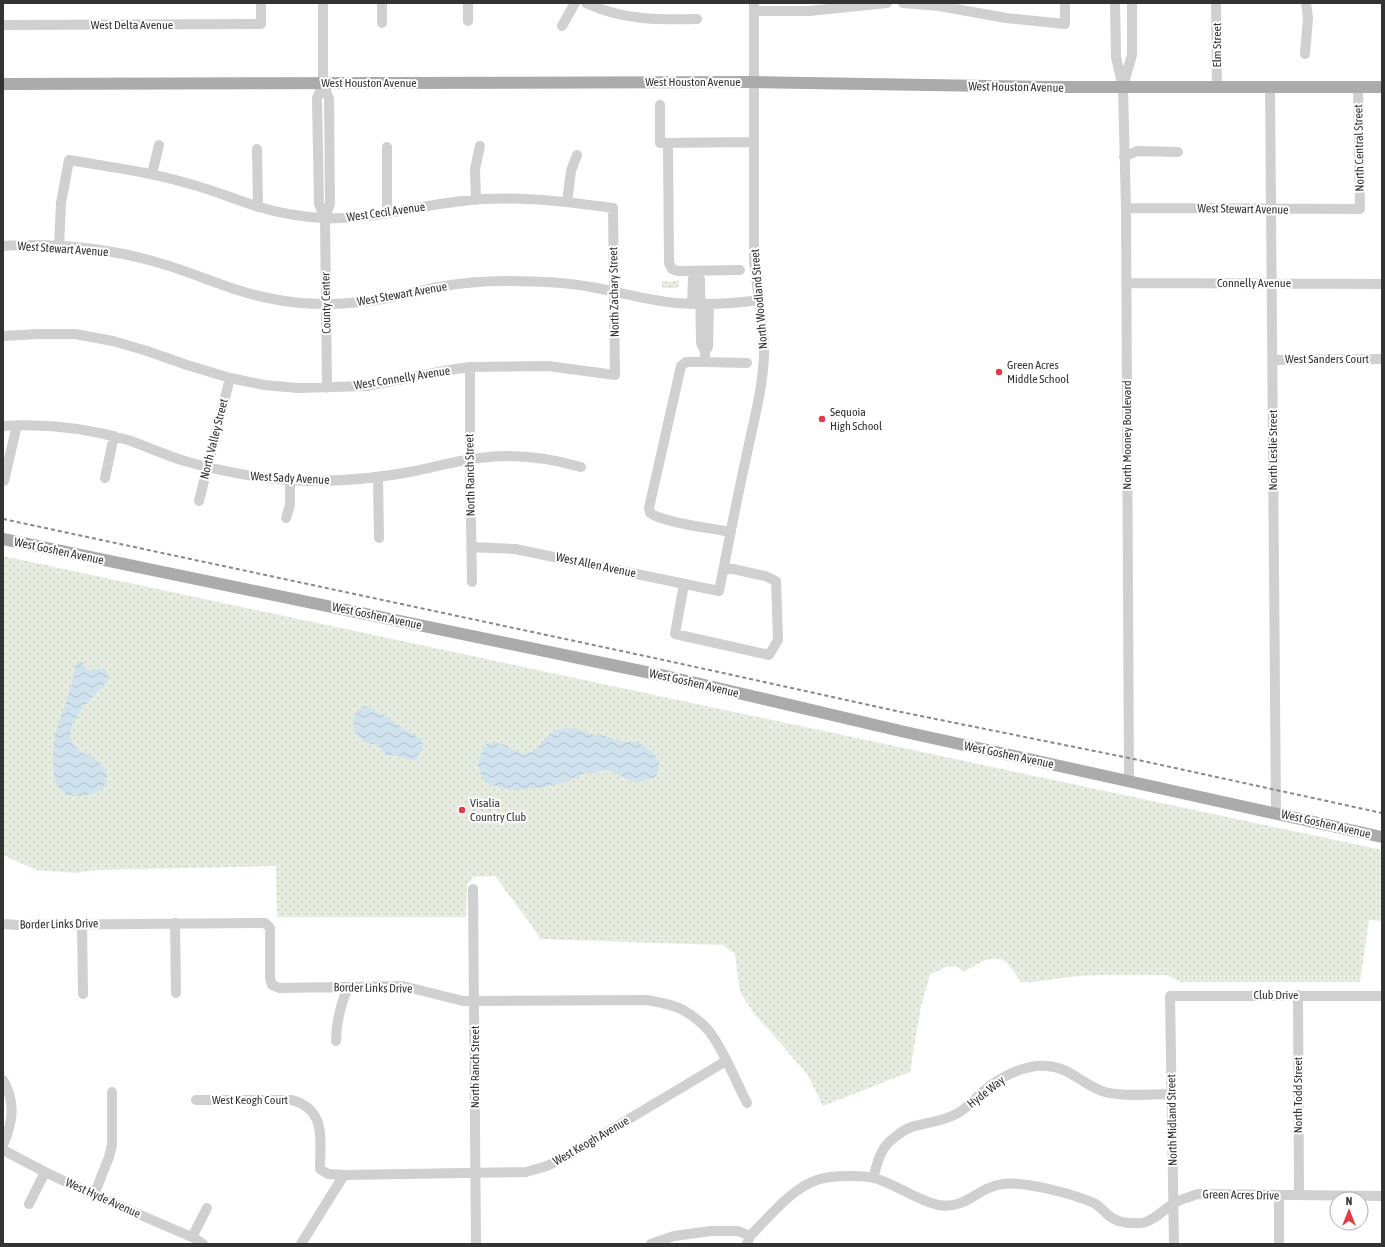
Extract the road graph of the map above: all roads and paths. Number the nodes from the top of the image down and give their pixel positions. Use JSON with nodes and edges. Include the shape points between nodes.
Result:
{"nodes":[{"id":1,"x":261,"y":3,"type":"edge"},
{"id":2,"x":323,"y":3,"type":"edge"},
{"id":3,"x":382,"y":3,"type":"edge"},
{"id":4,"x":468,"y":3,"type":"edge"},
{"id":5,"x":575,"y":3,"type":"edge"},
{"id":6,"x":586,"y":3,"type":"edge"},
{"id":7,"x":887,"y":3,"type":"edge"},
{"id":8,"x":903,"y":3,"type":"edge"},
{"id":9,"x":1065,"y":3,"type":"edge"},
{"id":10,"x":1115,"y":3,"type":"edge"},
{"id":11,"x":1132,"y":3,"type":"edge"},
{"id":12,"x":1216,"y":3,"type":"edge"},
{"id":13,"x":1306,"y":3,"type":"edge"},
{"id":14,"x":754,"y":7,"type":"edge"},
{"id":15,"x":697,"y":19,"type":"dead end"},
{"id":16,"x":468,"y":21,"type":"dead end"},
{"id":17,"x":382,"y":23,"type":"dead end"},
{"id":18,"x":3,"y":25,"type":"edge"},
{"id":19,"x":562,"y":26,"type":"dead end"},
{"id":20,"x":1305,"y":54,"type":"dead end"},
{"id":21,"x":754,"y":82,"type":"junction"},
{"id":22,"x":323,"y":83,"type":"junction"},
{"id":23,"x":3,"y":84,"type":"edge"},
{"id":24,"x":1217,"y":87,"type":"junction"},
{"id":25,"x":1270,"y":87,"type":"junction"},
{"id":26,"x":1358,"y":87,"type":"junction"},
{"id":27,"x":1123,"y":88,"type":"junction"},
{"id":28,"x":1382,"y":88,"type":"edge"},
{"id":29,"x":660,"y":105,"type":"dead end"},
{"id":30,"x":754,"y":142,"type":"junction"},
{"id":31,"x":668,"y":143,"type":"junction"},
{"id":32,"x":159,"y":145,"type":"dead end"},
{"id":33,"x":480,"y":146,"type":"dead end"},
{"id":34,"x":386,"y":147,"type":"dead end"},
{"id":35,"x":257,"y":149,"type":"dead end"},
{"id":36,"x":1178,"y":152,"type":"dead end"},
{"id":37,"x":577,"y":155,"type":"dead end"},
{"id":38,"x":1124,"y":156,"type":"junction"},
{"id":39,"x":152,"y":174,"type":"junction"},
{"id":40,"x":476,"y":200,"type":"junction"},
{"id":41,"x":567,"y":202,"type":"junction"},
{"id":42,"x":258,"y":207,"type":"junction"},
{"id":43,"x":613,"y":208,"type":"joint"},
{"id":44,"x":1126,"y":208,"type":"junction"},
{"id":45,"x":1360,"y":209,"type":"joint"},
{"id":46,"x":1271,"y":210,"type":"junction"},
{"id":47,"x":387,"y":213,"type":"junction"},
{"id":48,"x":325,"y":218,"type":"junction"},
{"id":49,"x":3,"y":246,"type":"edge"},
{"id":50,"x":59,"y":247,"type":"junction"},
{"id":51,"x":740,"y":270,"type":"dead end"},
{"id":52,"x":696,"y":271,"type":"junction"},
{"id":53,"x":1126,"y":283,"type":"junction"},
{"id":54,"x":1272,"y":283,"type":"junction"},
{"id":55,"x":1382,"y":284,"type":"edge"},
{"id":56,"x":614,"y":292,"type":"junction"},
{"id":57,"x":759,"y":300,"type":"junction"},
{"id":58,"x":325,"y":304,"type":"junction"},
{"id":59,"x":700,"y":304,"type":"junction"},
{"id":60,"x":3,"y":336,"type":"edge"},
{"id":61,"x":1382,"y":359,"type":"edge"},
{"id":62,"x":1272,"y":360,"type":"junction"},
{"id":63,"x":705,"y":362,"type":"junction"},
{"id":64,"x":747,"y":363,"type":"dead end"},
{"id":65,"x":470,"y":367,"type":"junction"},
{"id":66,"x":615,"y":375,"type":"joint"},
{"id":67,"x":230,"y":378,"type":"junction"},
{"id":68,"x":327,"y":388,"type":"junction"},
{"id":69,"x":17,"y":425,"type":"junction"},
{"id":70,"x":3,"y":426,"type":"edge"},
{"id":71,"x":114,"y":436,"type":"junction"},
{"id":72,"x":470,"y":459,"type":"junction"},
{"id":73,"x":206,"y":467,"type":"junction"},
{"id":74,"x":581,"y":467,"type":"dead end"},
{"id":75,"x":105,"y":478,"type":"dead end"},
{"id":76,"x":378,"y":478,"type":"junction"},
{"id":77,"x":290,"y":480,"type":"junction"},
{"id":78,"x":4,"y":481,"type":"edge"},
{"id":79,"x":198,"y":501,"type":"dead end"},
{"id":80,"x":286,"y":518,"type":"dead end"},
{"id":81,"x":730,"y":532,"type":"junction"},
{"id":82,"x":379,"y":538,"type":"dead end"},
{"id":83,"x":3,"y":539,"type":"edge"},
{"id":84,"x":471,"y":547,"type":"junction"},
{"id":85,"x":724,"y":567,"type":"junction"},
{"id":86,"x":472,"y":582,"type":"dead end"},
{"id":87,"x":684,"y":584,"type":"junction"},
{"id":88,"x":719,"y":591,"type":"joint"},
{"id":89,"x":1129,"y":782,"type":"junction"},
{"id":90,"x":1276,"y":813,"type":"junction"},
{"id":91,"x":1382,"y":837,"type":"edge"},
{"id":92,"x":473,"y":889,"type":"dead end"},
{"id":93,"x":175,"y":923,"type":"junction"},
{"id":94,"x":3,"y":924,"type":"edge"},
{"id":95,"x":82,"y":924,"type":"junction"},
{"id":96,"x":348,"y":986,"type":"junction"},
{"id":97,"x":176,"y":993,"type":"dead end"},
{"id":98,"x":82,"y":994,"type":"dead end"},
{"id":99,"x":1298,"y":995,"type":"junction"},
{"id":100,"x":1170,"y":996,"type":"joint"},
{"id":101,"x":1382,"y":996,"type":"edge"},
{"id":102,"x":474,"y":1001,"type":"junction"},
{"id":103,"x":336,"y":1042,"type":"dead end"},
{"id":104,"x":726,"y":1060,"type":"junction"},
{"id":105,"x":3,"y":1080,"type":"edge"},
{"id":106,"x":112,"y":1092,"type":"dead end"},
{"id":107,"x":1171,"y":1094,"type":"junction"},
{"id":108,"x":196,"y":1100,"type":"dead end"},
{"id":109,"x":747,"y":1103,"type":"dead end"},
{"id":110,"x":3,"y":1145,"type":"edge"},
{"id":111,"x":3,"y":1150,"type":"edge"},
{"id":112,"x":45,"y":1172,"type":"junction"},
{"id":113,"x":475,"y":1173,"type":"junction"},
{"id":114,"x":344,"y":1175,"type":"junction"},
{"id":115,"x":873,"y":1178,"type":"junction"},
{"id":116,"x":94,"y":1195,"type":"junction"},
{"id":117,"x":1279,"y":1195,"type":"junction"},
{"id":118,"x":1298,"y":1195,"type":"junction"},
{"id":119,"x":1382,"y":1196,"type":"edge"},
{"id":120,"x":1174,"y":1203,"type":"junction"},
{"id":121,"x":29,"y":1204,"type":"dead end"},
{"id":122,"x":207,"y":1208,"type":"dead end"},
{"id":123,"x":192,"y":1237,"type":"junction"},
{"id":124,"x":749,"y":1240,"type":"edge"},
{"id":125,"x":203,"y":1244,"type":"edge"},
{"id":126,"x":301,"y":1244,"type":"edge"},
{"id":127,"x":476,"y":1244,"type":"edge"},
{"id":128,"x":651,"y":1244,"type":"edge"},
{"id":129,"x":1174,"y":1244,"type":"edge"},
{"id":130,"x":1279,"y":1244,"type":"edge"}],
"edges":[{"from":1,"to":18,"type":"street","name":"West Delta Avenue","via":[[261,24]]},
{"from":2,"to":22,"type":"street","name":"County Center"},
{"from":3,"to":17,"type":"street"},
{"from":4,"to":16,"type":"street"},
{"from":5,"to":19,"type":"street"},
{"from":6,"to":15,"type":"street","via":[[635,17]]},
{"from":7,"to":14,"type":"street","via":[[809,11]]},
{"from":8,"to":9,"type":"street","via":[[1065,24]]},
{"from":10,"to":27,"type":"street","name":"North Mooney Boulevard","via":[[1116,56]]},
{"from":11,"to":27,"type":"street","name":"North Mooney Boulevard","via":[[1132,55]]},
{"from":12,"to":24,"type":"street","name":"Elm Street"},
{"from":13,"to":20,"type":"street","via":[[1308,18]]},
{"from":14,"to":21,"type":"street","name":"North Woodland Street"},
{"from":21,"to":22,"type":"main road","name":"West Houston Avenue"},
{"from":21,"to":27,"type":"main road","name":"West Houston Avenue"},
{"from":21,"to":30,"type":"street","name":"North Woodland Street"},
{"from":22,"to":23,"type":"main road","name":"West Houston Avenue"},
{"from":22,"to":48,"type":"street","name":"County Center","via":[[329,99],[330,204]]},
{"from":24,"to":25,"type":"main road","name":"West Houston Avenue"},
{"from":24,"to":27,"type":"main road","name":"West Houston Avenue"},
{"from":25,"to":26,"type":"main road","name":"West Houston Avenue"},
{"from":25,"to":46,"type":"street","name":"North Leslie Street"},
{"from":26,"to":28,"type":"main road","name":"West Houston Avenue"},
{"from":26,"to":45,"type":"street","name":"North Central Street"},
{"from":27,"to":38,"type":"street","name":"North Mooney Boulevard"},
{"from":29,"to":31,"type":"street","via":[[660,143]]},
{"from":30,"to":31,"type":"street"},
{"from":30,"to":57,"type":"street","name":"North Woodland Street","via":[[754,260]]},
{"from":31,"to":52,"type":"street","via":[[669,263],[672,269],[678,271]]},
{"from":32,"to":39,"type":"street"},
{"from":33,"to":40,"type":"street","via":[[475,169]]},
{"from":34,"to":47,"type":"street"},
{"from":35,"to":42,"type":"street"},
{"from":36,"to":38,"type":"street","via":[[1137,151]]},
{"from":37,"to":41,"type":"street","via":[[571,171]]},
{"from":38,"to":44,"type":"street","name":"North Mooney Boulevard"},
{"from":39,"to":42,"type":"street","name":"West Cecil Avenue","via":[[191,184]]},
{"from":39,"to":50,"type":"street","name":"West Cecil Avenue","via":[[69,160],[61,203]]},
{"from":40,"to":41,"type":"street","name":"West Cecil Avenue"},
{"from":40,"to":47,"type":"street","name":"West Cecil Avenue"},
{"from":41,"to":43,"type":"street","name":"West Cecil Avenue"},
{"from":42,"to":48,"type":"street","name":"West Cecil Avenue"},
{"from":43,"to":56,"type":"street","name":"North Zachary Street"},
{"from":44,"to":46,"type":"street","name":"West Stewart Avenue"},
{"from":44,"to":53,"type":"street","name":"North Mooney Boulevard"},
{"from":45,"to":46,"type":"street","name":"West Stewart Avenue"},
{"from":46,"to":54,"type":"street","name":"North Leslie Street"},
{"from":47,"to":48,"type":"street","name":"West Cecil Avenue","via":[[351,218]]},
{"from":48,"to":58,"type":"street","name":"County Center"},
{"from":49,"to":50,"type":"street","name":"West Stewart Avenue"},
{"from":50,"to":58,"type":"street","name":"West Stewart Avenue","via":[[103,251],[156,262],[224,286],[272,299]]},
{"from":51,"to":52,"type":"street"},
{"from":52,"to":59,"type":"street","via":[[700,279],[696,285]]},
{"from":53,"to":54,"type":"street","name":"Connelly Avenue"},
{"from":53,"to":89,"type":"street","name":"North Mooney Boulevard"},
{"from":54,"to":55,"type":"street","name":"Connelly Avenue"},
{"from":54,"to":62,"type":"street","name":"North Leslie Street"},
{"from":56,"to":58,"type":"street","name":"West Stewart Avenue","via":[[561,283],[506,281],[438,287],[379,300]]},
{"from":56,"to":59,"type":"street","name":"West Stewart Avenue","via":[[660,301]]},
{"from":56,"to":66,"type":"street","name":"North Zachary Street"},
{"from":57,"to":59,"type":"street","name":"West Stewart Avenue"},
{"from":57,"to":81,"type":"street","name":"North Woodland Street","via":[[764,347],[761,385]]},
{"from":58,"to":68,"type":"street","name":"County Center"},
{"from":59,"to":63,"type":"street","via":[[700,343],[705,351]]},
{"from":60,"to":67,"type":"street","name":"West Connelly Avenue","via":[[74,334],[113,341]]},
{"from":61,"to":62,"type":"street","name":"West Sanders Court"},
{"from":62,"to":90,"type":"street","name":"North Leslie Street"},
{"from":63,"to":64,"type":"street"},
{"from":63,"to":81,"type":"street","via":[[686,362],[681,366],[649,508],[654,516],[666,520]]},
{"from":65,"to":66,"type":"street","name":"West Connelly Avenue","via":[[548,366]]},
{"from":65,"to":68,"type":"street","name":"West Connelly Avenue","via":[[366,386]]},
{"from":65,"to":72,"type":"street","name":"North Ranch Street"},
{"from":67,"to":68,"type":"street","name":"West Connelly Avenue","via":[[298,388]]},
{"from":67,"to":73,"type":"street","name":"North Valley Street"},
{"from":69,"to":70,"type":"street","name":"West Sady Avenue"},
{"from":69,"to":71,"type":"street","name":"West Sady Avenue","via":[[64,426]]},
{"from":69,"to":78,"type":"street"},
{"from":71,"to":73,"type":"street","name":"West Sady Avenue"},
{"from":71,"to":75,"type":"street"},
{"from":72,"to":74,"type":"street","name":"West Sady Avenue","via":[[504,456],[533,458]]},
{"from":72,"to":76,"type":"street","name":"West Sady Avenue"},
{"from":72,"to":84,"type":"street","name":"North Ranch Street"},
{"from":73,"to":77,"type":"street","name":"West Sady Avenue"},
{"from":73,"to":79,"type":"street","name":"North Valley Street"},
{"from":76,"to":77,"type":"street","name":"West Sady Avenue"},
{"from":76,"to":82,"type":"street"},
{"from":77,"to":80,"type":"street","via":[[290,505]]},
{"from":81,"to":85,"type":"street","name":"North Woodland Street"},
{"from":83,"to":89,"type":"main road","name":"West Goshen Avenue","via":[[670,677]]},
{"from":84,"to":86,"type":"street","name":"North Ranch Street"},
{"from":84,"to":87,"type":"street","name":"West Allen Avenue","via":[[515,549]]},
{"from":85,"to":87,"type":"street","via":[[776,581],[778,640],[769,655],[675,634]]},
{"from":85,"to":88,"type":"street","name":"North Woodland Street"},
{"from":87,"to":88,"type":"street","name":"West Allen Avenue"},
{"from":89,"to":90,"type":"main road","name":"West Goshen Avenue"},
{"from":90,"to":91,"type":"main road","name":"West Goshen Avenue"},
{"from":92,"to":102,"type":"street","name":"North Ranch Street"},
{"from":93,"to":95,"type":"street","name":"Border Links Drive"},
{"from":93,"to":96,"type":"street","name":"Border Links Drive","via":[[265,922],[270,928],[272,984],[279,988]]},
{"from":93,"to":97,"type":"street"},
{"from":94,"to":95,"type":"street","name":"Border Links Drive"},
{"from":95,"to":98,"type":"street"},
{"from":96,"to":102,"type":"street","name":"Border Links Drive","via":[[403,986],[463,1001]]},
{"from":96,"to":103,"type":"street","via":[[339,1012]]},
{"from":99,"to":100,"type":"street","name":"Club Drive"},
{"from":99,"to":101,"type":"street","name":"Club Drive"},
{"from":99,"to":118,"type":"street","name":"North Todd Street"},
{"from":100,"to":107,"type":"street","name":"North Midland Street"},
{"from":102,"to":104,"type":"street","name":"Border Links Drive","via":[[647,1000],[664,1003],[681,1009],[697,1019],[709,1031]]},
{"from":102,"to":113,"type":"street","name":"North Ranch Street"},
{"from":104,"to":109,"type":"street","name":"Border Links Drive"},
{"from":104,"to":113,"type":"street","name":"West Keogh Avenue","via":[[547,1166],[526,1172]]},
{"from":105,"to":110,"type":"street","via":[[12,1101],[12,1120]]},
{"from":106,"to":116,"type":"street","via":[[110,1157]]},
{"from":107,"to":115,"type":"street","name":"Hyde Way","via":[[1104,1092],[1058,1068],[1046,1065],[1028,1067],[1011,1073],[986,1088],[959,1113],[901,1132],[888,1143],[879,1156]]},
{"from":107,"to":120,"type":"street","name":"North Midland Street"},
{"from":108,"to":114,"type":"street","name":"West Keogh Court","via":[[292,1100],[302,1103],[318,1119],[320,1169],[328,1174]]},
{"from":111,"to":112,"type":"street","name":"West Hyde Avenue"},
{"from":112,"to":116,"type":"street","name":"West Hyde Avenue"},
{"from":112,"to":121,"type":"street"},
{"from":113,"to":114,"type":"street","name":"West Keogh Avenue"},
{"from":113,"to":127,"type":"street","name":"North Ranch Street"},
{"from":114,"to":126,"type":"street"},
{"from":115,"to":120,"type":"street","name":"Green Acres Drive","via":[[938,1205],[953,1206],[967,1201],[986,1188],[1003,1184],[1027,1185],[1062,1192],[1096,1204],[1112,1219],[1121,1222],[1144,1223]]},
{"from":115,"to":124,"type":"street","name":"Green Acres Drive","via":[[839,1176],[817,1180],[792,1194]]},
{"from":116,"to":123,"type":"street","name":"West Hyde Avenue"},
{"from":117,"to":118,"type":"street","name":"Green Acres Drive"},
{"from":117,"to":120,"type":"street","name":"Green Acres Drive","via":[[1198,1194]]},
{"from":117,"to":130,"type":"street"},
{"from":118,"to":119,"type":"street","name":"Green Acres Drive"},
{"from":120,"to":129,"type":"street","name":"North Midland Street"},
{"from":122,"to":123,"type":"street"},
{"from":123,"to":125,"type":"street","name":"West Hyde Avenue"},
{"from":124,"to":128,"type":"street","via":[[738,1231],[711,1231],[674,1236]]}]}
